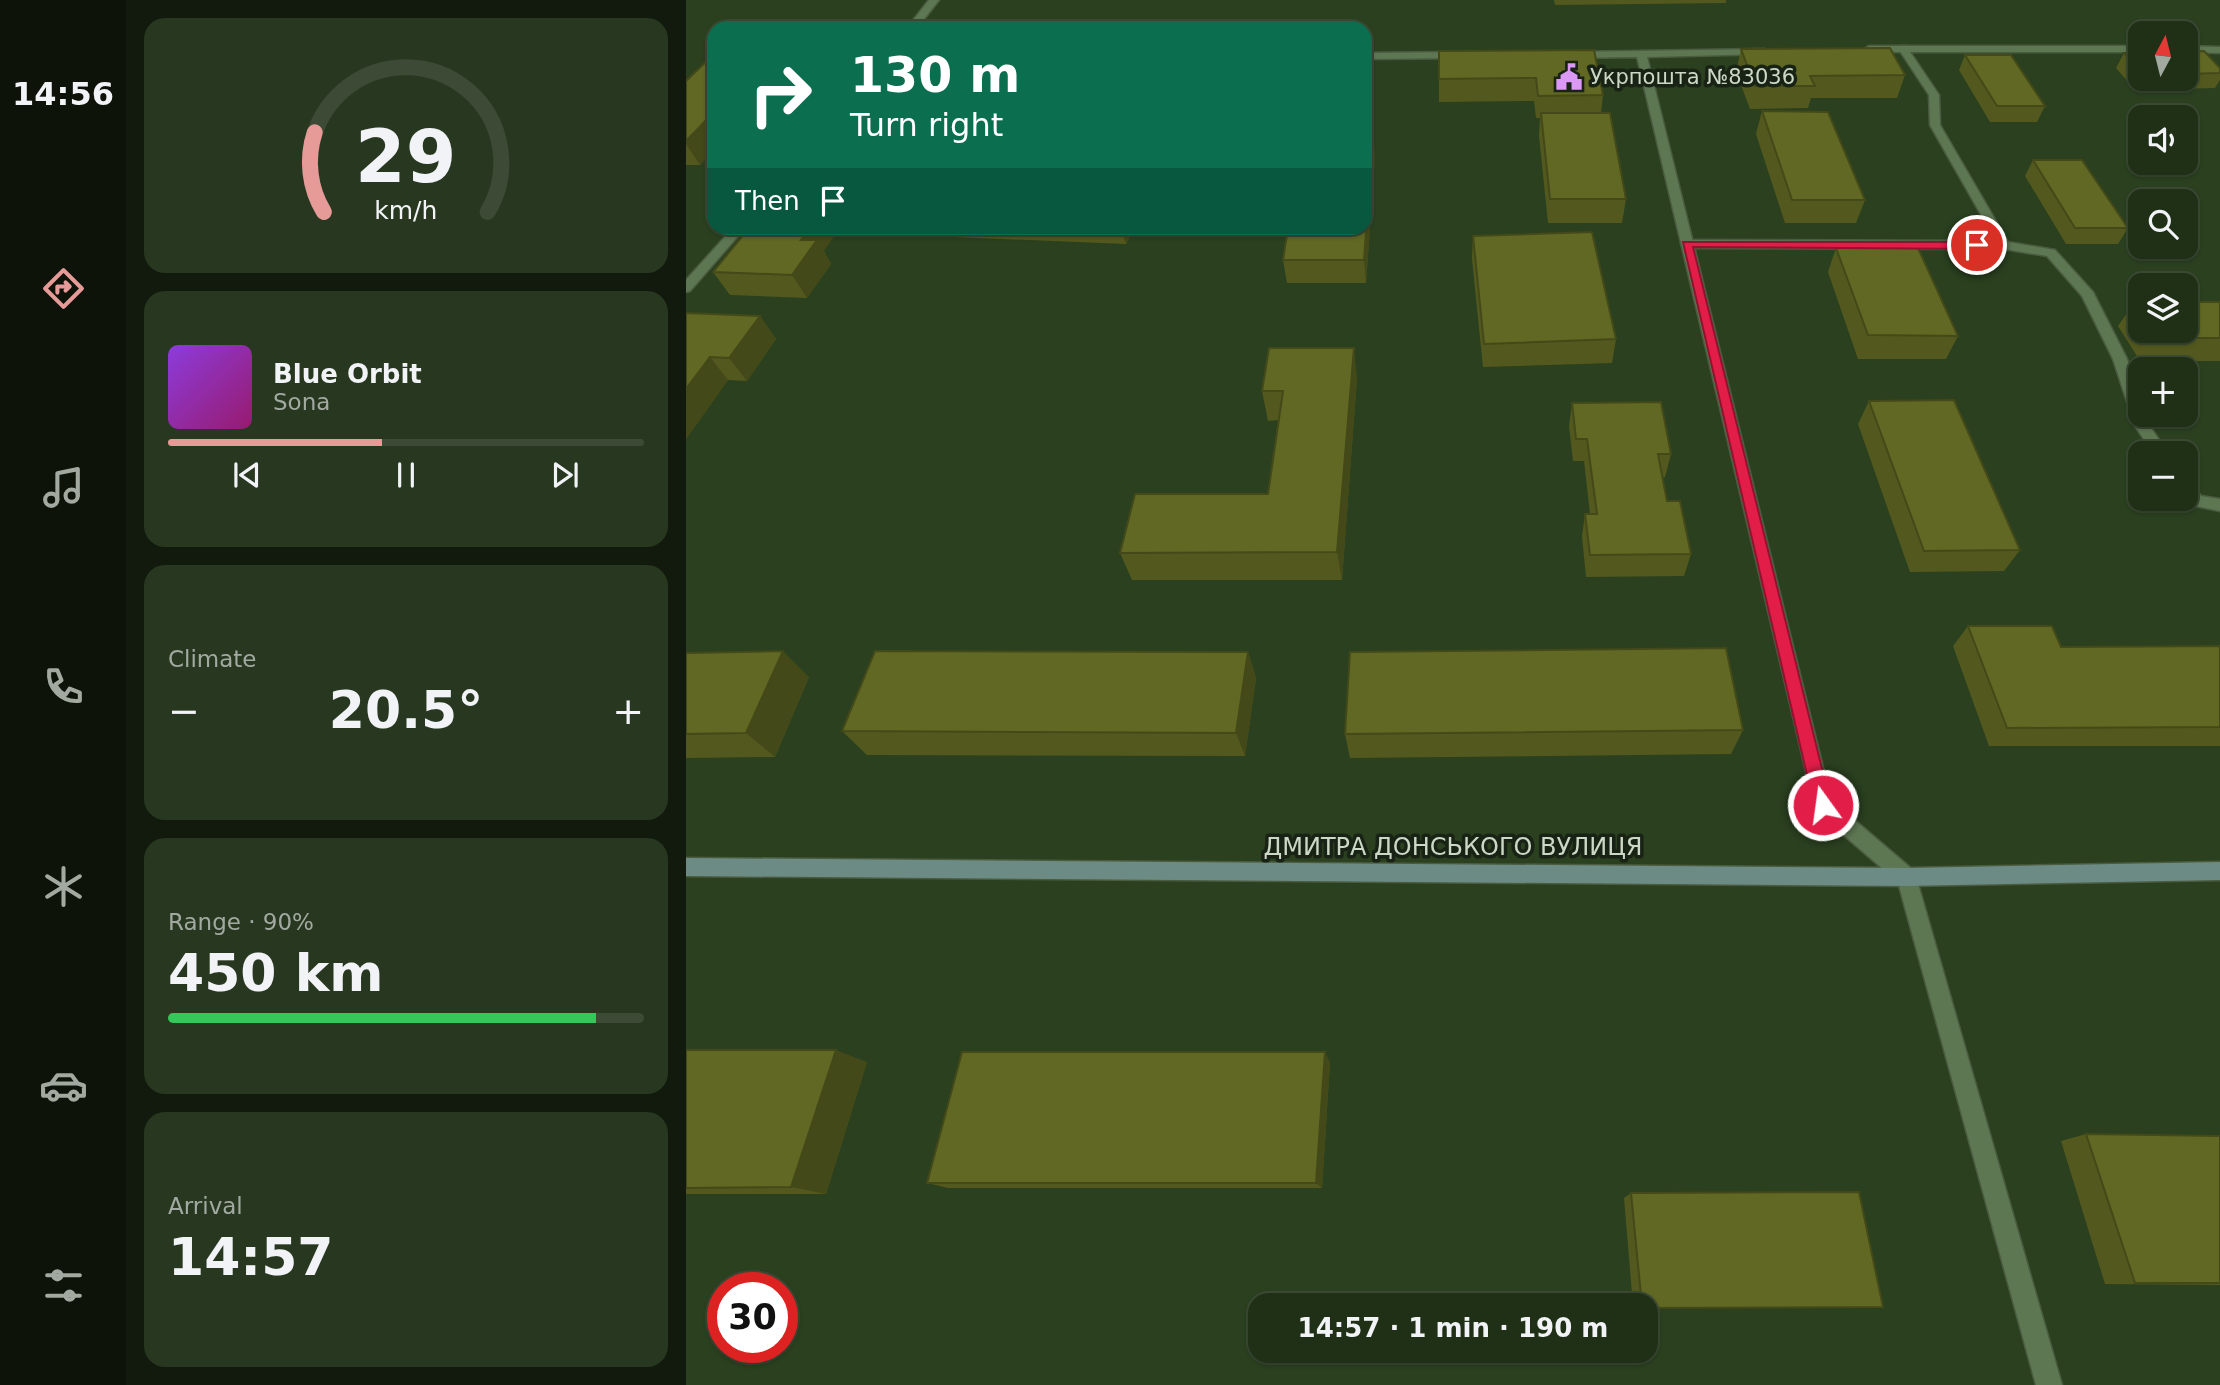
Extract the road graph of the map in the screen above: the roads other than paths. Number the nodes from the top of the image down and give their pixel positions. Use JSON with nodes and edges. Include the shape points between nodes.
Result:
{"nodes":[{"id":1,"x":934,"y":0,"type":"edge"},
{"id":2,"x":918,"y":21,"type":"edge"},
{"id":3,"x":1903,"y":48,"type":"junction"},
{"id":4,"x":2128,"y":49,"type":"edge"},
{"id":5,"x":1862,"y":50,"type":"edge"},
{"id":6,"x":2198,"y":50,"type":"edge"},
{"id":7,"x":2220,"y":50,"type":"edge"},
{"id":8,"x":1779,"y":52,"type":"edge"},
{"id":9,"x":1473,"y":55,"type":"edge"},
{"id":10,"x":1553,"y":55,"type":"edge"},
{"id":11,"x":1372,"y":56,"type":"edge"},
{"id":12,"x":1642,"y":56,"type":"junction"},
{"id":13,"x":733,"y":235,"type":"edge"},
{"id":14,"x":1687,"y":244,"type":"junction"},
{"id":15,"x":2004,"y":245,"type":"junction"},
{"id":16,"x":686,"y":288,"type":"edge"},
{"id":17,"x":2153,"y":441,"type":"edge"},
{"id":18,"x":2198,"y":501,"type":"edge"},
{"id":19,"x":2220,"y":505,"type":"edge"},
{"id":20,"x":686,"y":867,"type":"edge"},
{"id":21,"x":2220,"y":872,"type":"edge"},
{"id":22,"x":1906,"y":877,"type":"junction"},
{"id":23,"x":2049,"y":1385,"type":"edge"}],
"edges":[{"from":1,"to":2,"type":"street"},
{"from":3,"to":4,"type":"street"},
{"from":3,"to":5,"type":"street"},
{"from":3,"to":15,"type":"street","via":[[1934,95],[1936,125]]},
{"from":6,"to":7,"type":"street"},
{"from":8,"to":12,"type":"street"},
{"from":9,"to":11,"type":"street"},
{"from":10,"to":12,"type":"street"},
{"from":12,"to":14,"type":"street"},
{"from":13,"to":16,"type":"street"},
{"from":14,"to":15,"type":"street"},
{"from":14,"to":22,"type":"street","via":[[1823,805]]},
{"from":15,"to":17,"type":"street","via":[[2050,253],[2088,295],[2120,359],[2142,426]]},
{"from":18,"to":19,"type":"street"},
{"from":20,"to":22,"type":"street","name":"ДМИТРА ДОНСЬКОГО ВУЛИЦЯ"},
{"from":21,"to":22,"type":"street","name":"ДМИТРА ДОНСЬКОГО ВУЛИЦЯ"},
{"from":22,"to":23,"type":"street"}]}
